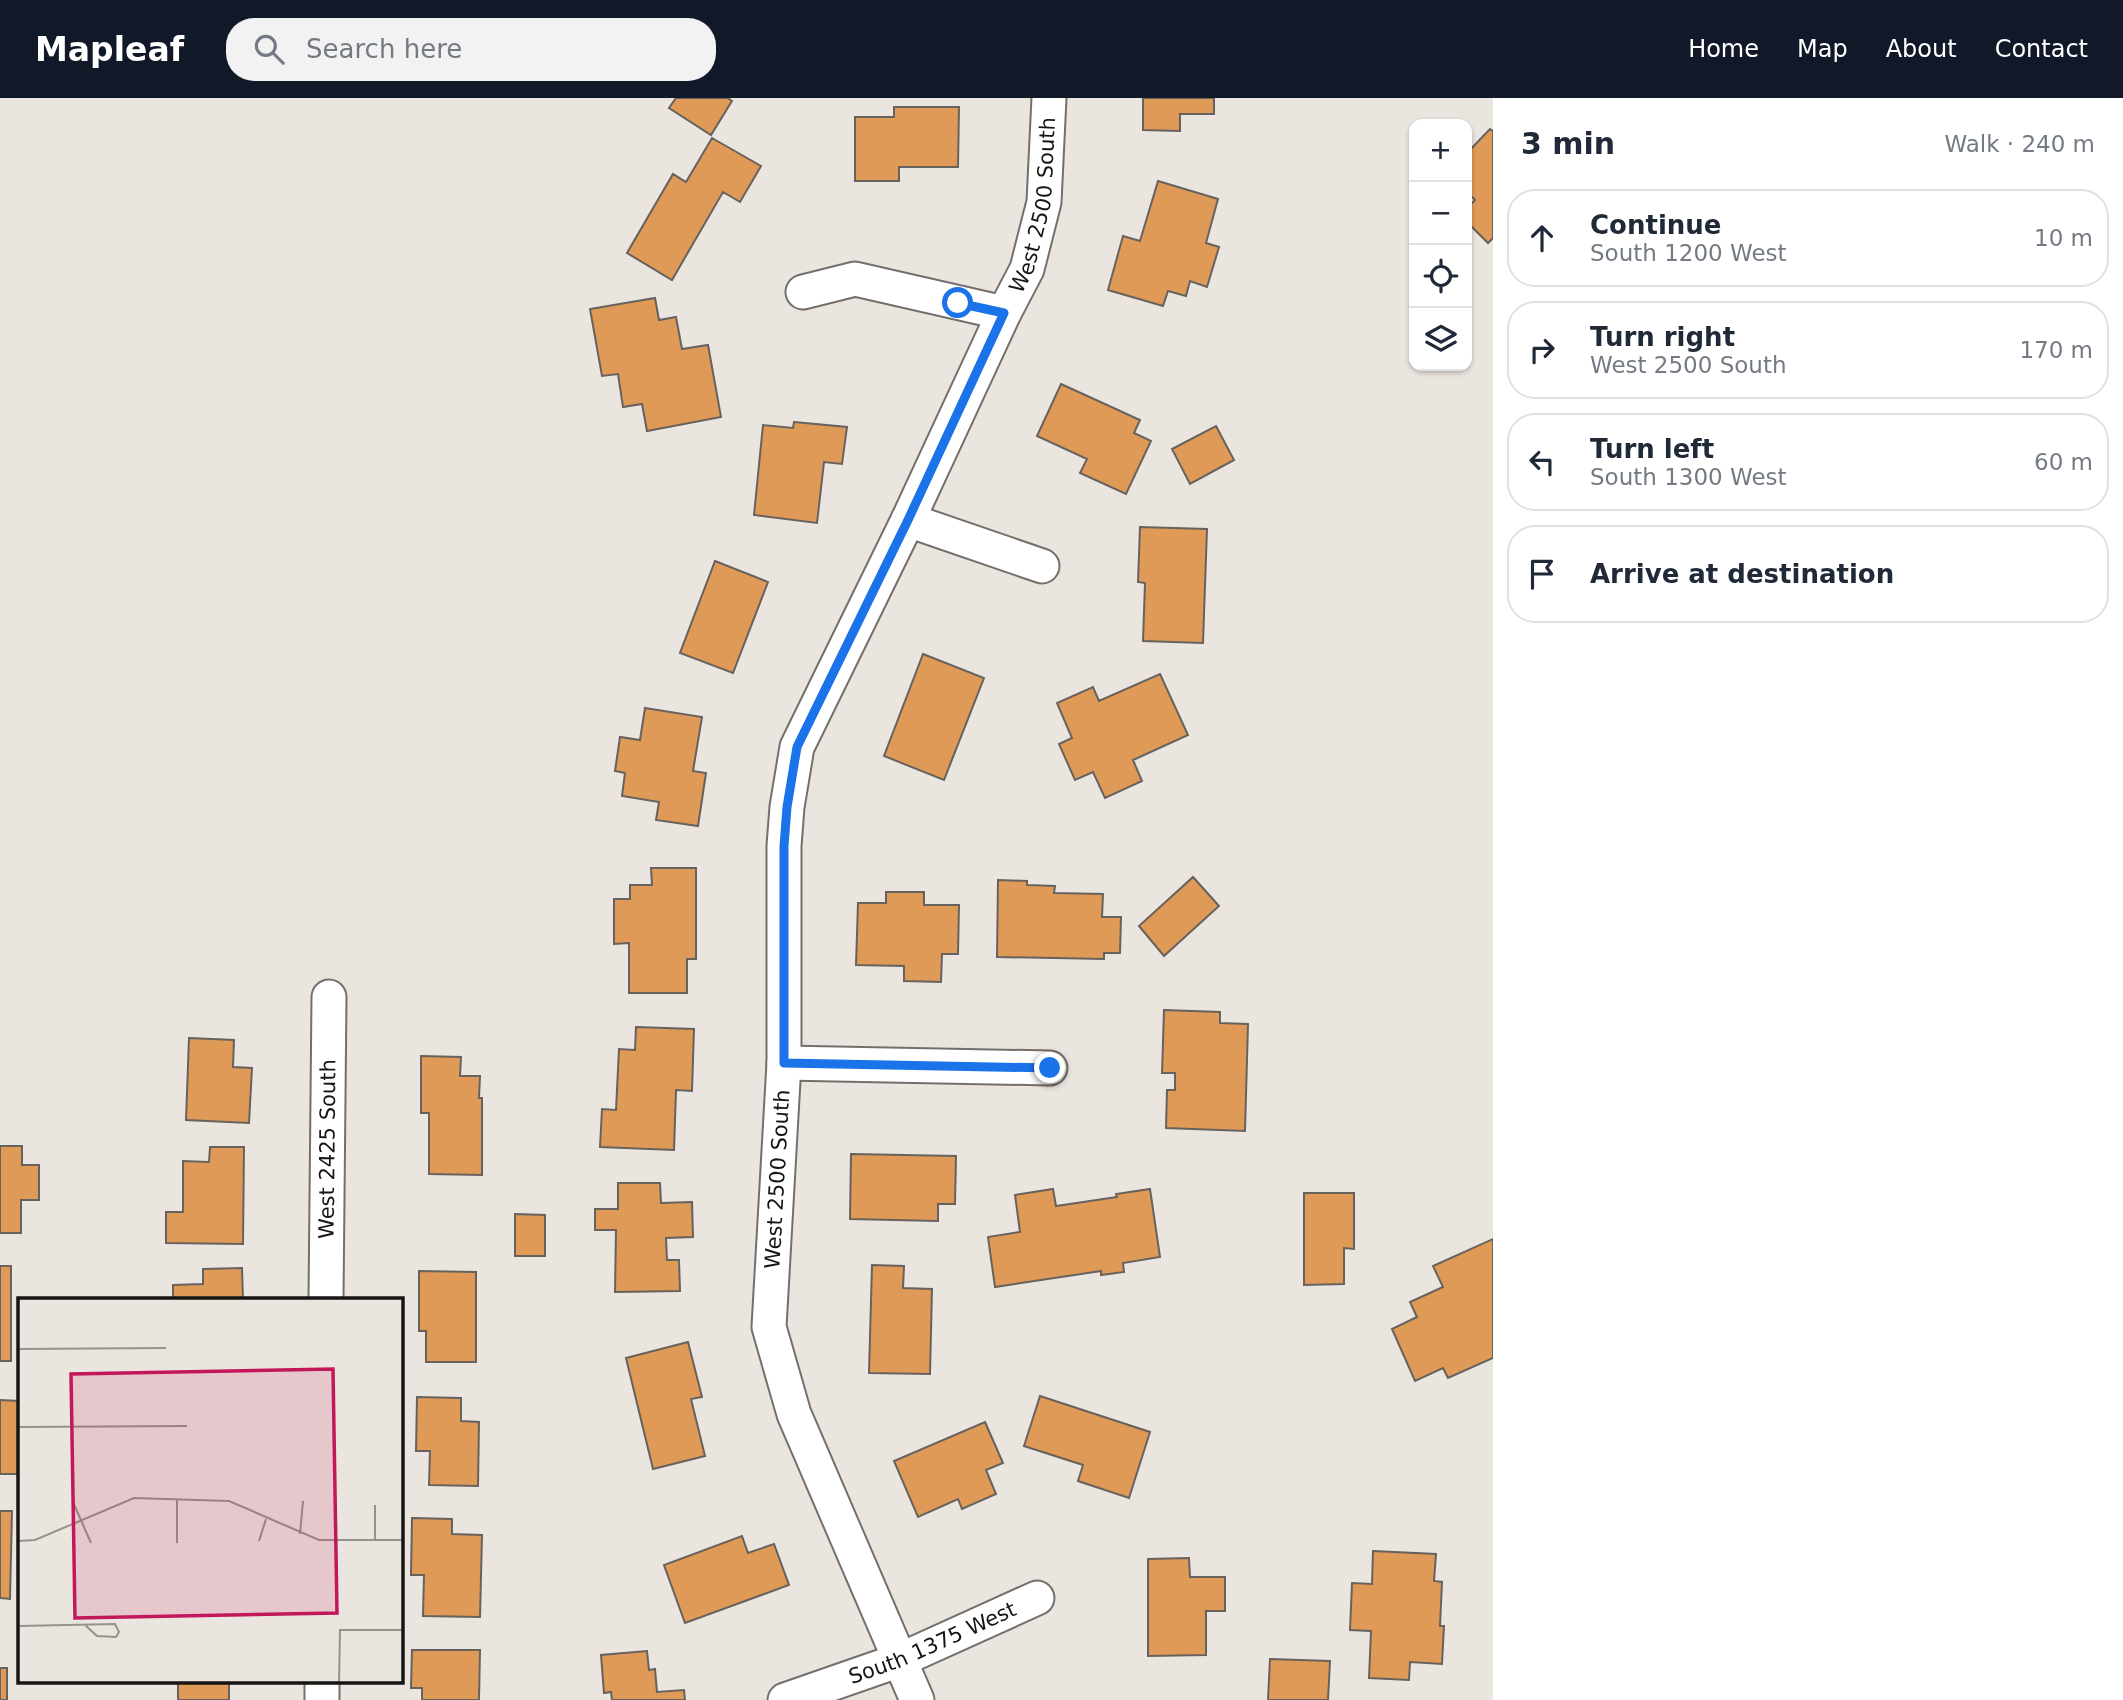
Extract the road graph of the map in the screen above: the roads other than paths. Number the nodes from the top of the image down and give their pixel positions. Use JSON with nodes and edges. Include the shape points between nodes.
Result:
{"nodes":[{"id":1,"x":1049,"y":98,"type":"edge"},
{"id":2,"x":803,"y":292,"type":"dead end"},
{"id":3,"x":1004,"y":313,"type":"junction"},
{"id":4,"x":908,"y":520,"type":"junction"},
{"id":5,"x":1042,"y":566,"type":"dead end"},
{"id":6,"x":329,"y":997,"type":"dead end"},
{"id":7,"x":784,"y":1063,"type":"junction"},
{"id":8,"x":1050,"y":1068,"type":"dead end"},
{"id":9,"x":326,"y":1298,"type":"edge"},
{"id":10,"x":1037,"y":1598,"type":"dead end"},
{"id":11,"x":900,"y":1660,"type":"junction"},
{"id":12,"x":322,"y":1682,"type":"edge"},
{"id":13,"x":322,"y":1700,"type":"edge"},
{"id":14,"x":785,"y":1700,"type":"edge"},
{"id":15,"x":916,"y":1700,"type":"edge"}],
"edges":[{"from":1,"to":3,"type":"street","name":"West 2500 South","via":[[1044,202],[1027,269]]},
{"from":2,"to":3,"type":"street","via":[[855,279]]},
{"from":3,"to":4,"type":"street","name":"West 2500 South"},
{"from":4,"to":5,"type":"street"},
{"from":4,"to":7,"type":"street","name":"West 2500 South","via":[[797,747],[784,846]]},
{"from":6,"to":9,"type":"street","name":"West 2425 South"},
{"from":7,"to":8,"type":"street"},
{"from":7,"to":11,"type":"street","name":"West 2500 South","via":[[769,1327],[794,1414]]},
{"from":10,"to":11,"type":"street","name":"South 1375 West"},
{"from":11,"to":14,"type":"street","name":"South 1375 West"},
{"from":11,"to":15,"type":"street","name":"West 2500 South"},
{"from":12,"to":13,"type":"street"}]}
